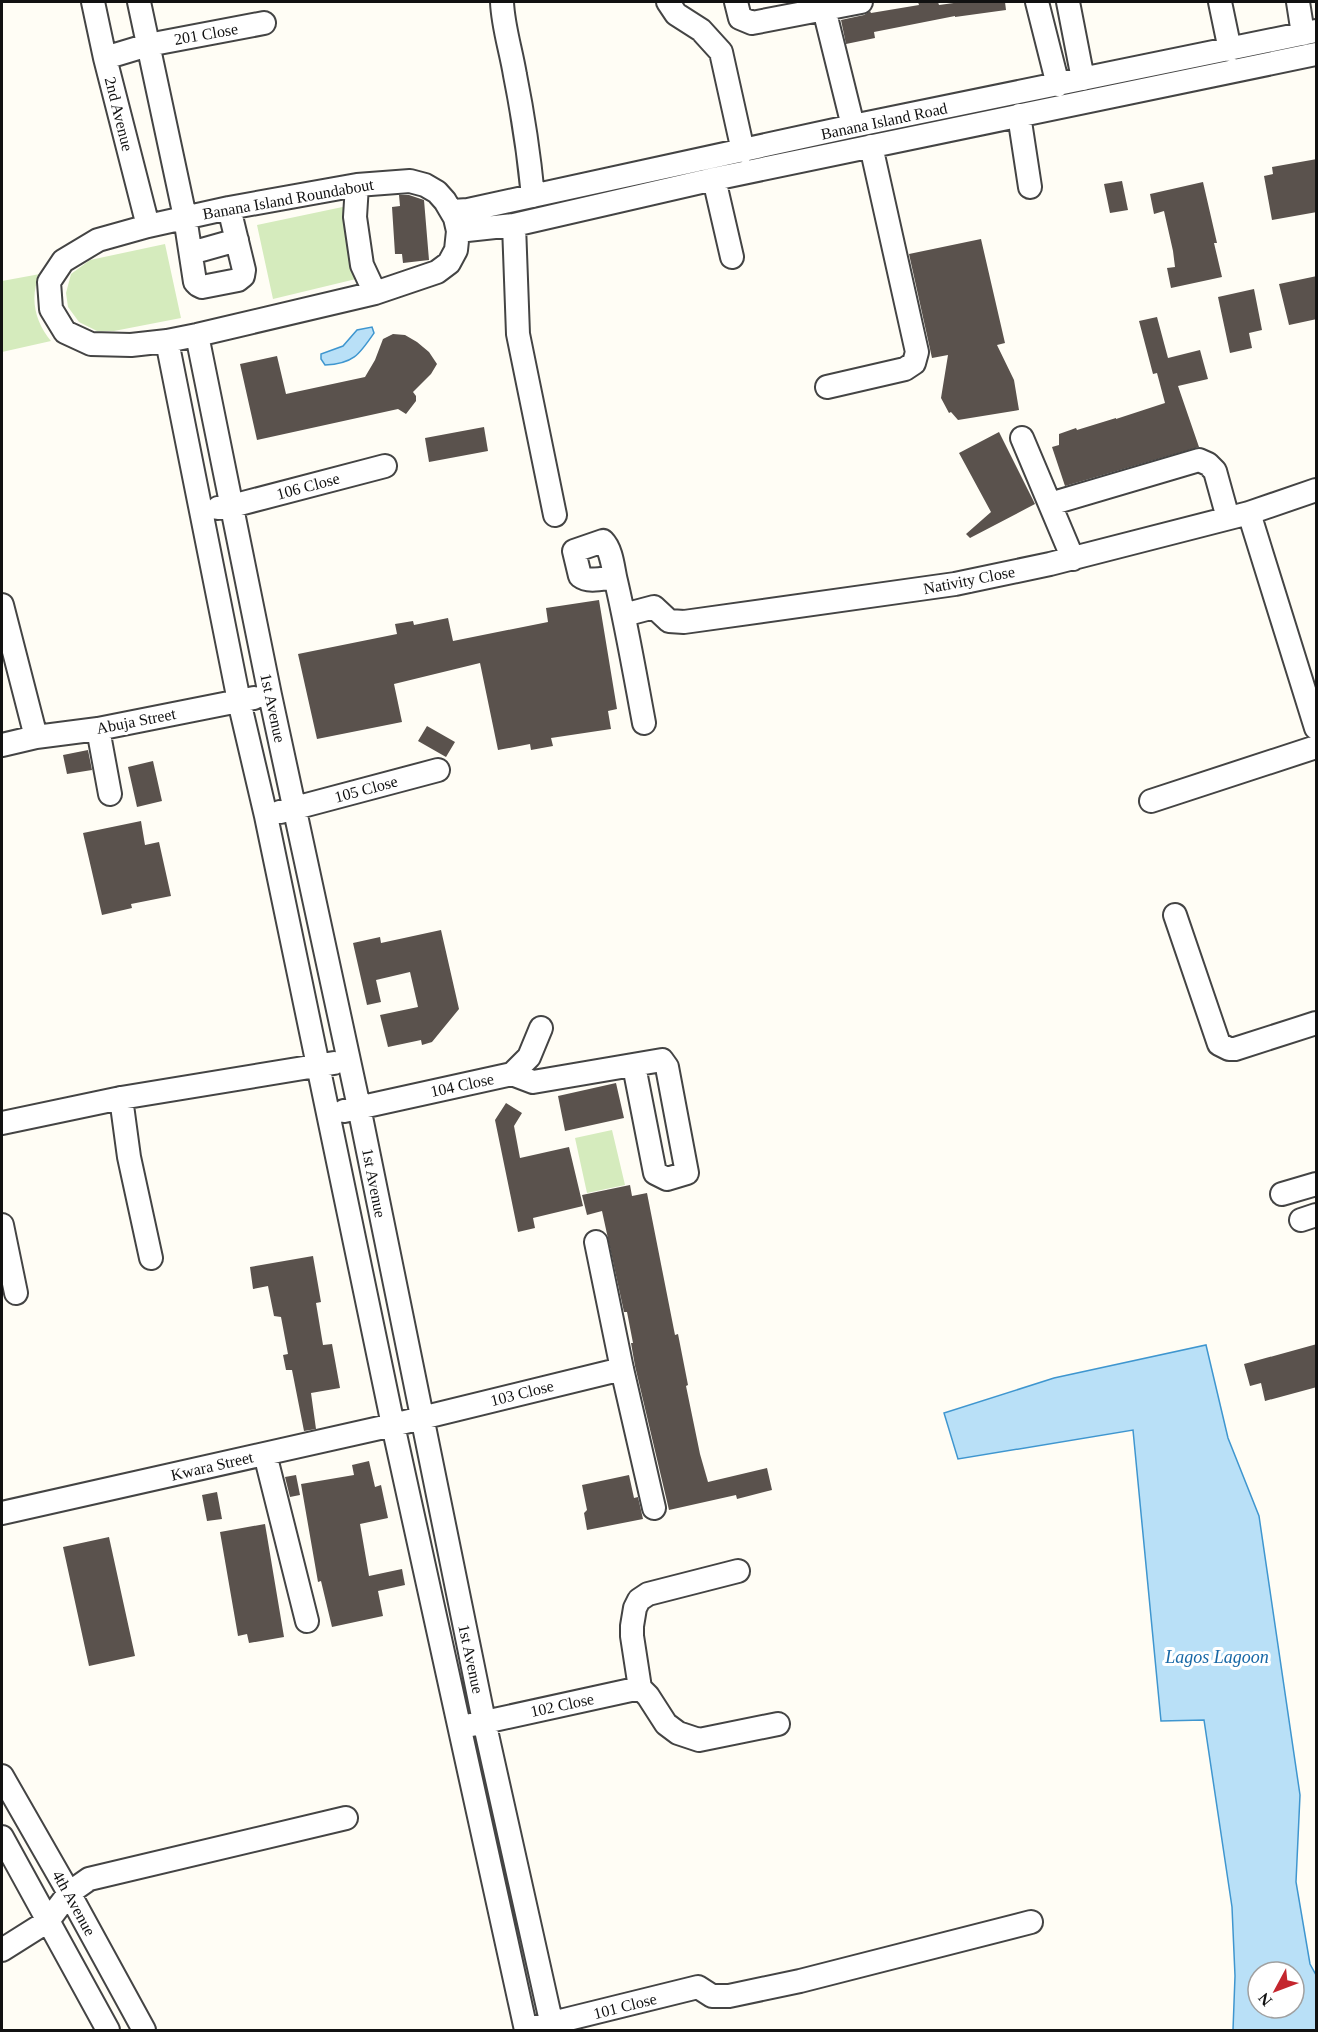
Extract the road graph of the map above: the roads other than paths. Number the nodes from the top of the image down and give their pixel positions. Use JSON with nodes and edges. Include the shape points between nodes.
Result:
{"nodes":[{"id":1,"x":93,"y":2,"type":"edge"},
{"id":2,"x":139,"y":2,"type":"edge"},
{"id":3,"x":502,"y":2,"type":"edge"},
{"id":4,"x":668,"y":2,"type":"edge"},
{"id":5,"x":736,"y":2,"type":"edge"},
{"id":6,"x":861,"y":2,"type":"edge"},
{"id":7,"x":1037,"y":2,"type":"edge"},
{"id":8,"x":1068,"y":2,"type":"edge"},
{"id":9,"x":1220,"y":2,"type":"edge"},
{"id":10,"x":1298,"y":2,"type":"edge"},
{"id":11,"x":824,"y":9,"type":"junction"},
{"id":12,"x":264,"y":24,"type":"dead end"},
{"id":13,"x":1310,"y":33,"type":"edge"},
{"id":14,"x":148,"y":45,"type":"junction"},
{"id":15,"x":1230,"y":50,"type":"junction"},
{"id":16,"x":1317,"y":54,"type":"edge"},
{"id":17,"x":105,"y":58,"type":"junction"},
{"id":18,"x":1083,"y":79,"type":"junction"},
{"id":19,"x":1058,"y":85,"type":"junction"},
{"id":20,"x":1019,"y":115,"type":"junction"},
{"id":21,"x":853,"y":126,"type":"junction"},
{"id":22,"x":871,"y":146,"type":"junction"},
{"id":23,"x":743,"y":151,"type":"junction"},
{"id":24,"x":714,"y":178,"type":"junction"},
{"id":25,"x":357,"y":185,"type":"junction"},
{"id":26,"x":1030,"y":187,"type":"dead end"},
{"id":27,"x":533,"y":196,"type":"junction"},
{"id":28,"x":229,"y":208,"type":"junction"},
{"id":29,"x":185,"y":217,"type":"junction"},
{"id":30,"x":455,"y":221,"type":"junction"},
{"id":31,"x":514,"y":225,"type":"junction"},
{"id":32,"x":148,"y":226,"type":"junction"},
{"id":33,"x":237,"y":240,"type":"junction"},
{"id":34,"x":191,"y":253,"type":"junction"},
{"id":35,"x":732,"y":258,"type":"dead end"},
{"id":36,"x":375,"y":293,"type":"junction"},
{"id":37,"x":197,"y":335,"type":"junction"},
{"id":38,"x":168,"y":341,"type":"junction"},
{"id":39,"x":827,"y":387,"type":"dead end"},
{"id":40,"x":1022,"y":438,"type":"dead end"},
{"id":41,"x":385,"y":466,"type":"dead end"},
{"id":42,"x":1317,"y":490,"type":"edge"},
{"id":43,"x":1050,"y":504,"type":"junction"},
{"id":44,"x":232,"y":506,"type":"junction"},
{"id":45,"x":201,"y":510,"type":"junction"},
{"id":46,"x":555,"y":515,"type":"dead end"},
{"id":47,"x":1238,"y":515,"type":"junction"},
{"id":48,"x":1073,"y":559,"type":"junction"},
{"id":49,"x":615,"y":577,"type":"dead end"},
{"id":50,"x":2,"y":605,"type":"edge"},
{"id":51,"x":624,"y":615,"type":"junction"},
{"id":52,"x":270,"y":696,"type":"junction"},
{"id":53,"x":238,"y":701,"type":"junction"},
{"id":54,"x":644,"y":723,"type":"dead end"},
{"id":55,"x":1317,"y":728,"type":"edge"},
{"id":56,"x":98,"y":729,"type":"junction"},
{"id":57,"x":36,"y":737,"type":"junction"},
{"id":58,"x":2,"y":745,"type":"edge"},
{"id":59,"x":1317,"y":747,"type":"edge"},
{"id":60,"x":438,"y":770,"type":"dead end"},
{"id":61,"x":110,"y":794,"type":"dead end"},
{"id":62,"x":1151,"y":801,"type":"dead end"},
{"id":63,"x":295,"y":808,"type":"junction"},
{"id":64,"x":266,"y":816,"type":"junction"},
{"id":65,"x":1175,"y":915,"type":"dead end"},
{"id":66,"x":1317,"y":1023,"type":"edge"},
{"id":67,"x":541,"y":1029,"type":"dead end"},
{"id":68,"x":347,"y":1060,"type":"junction"},
{"id":69,"x":319,"y":1065,"type":"junction"},
{"id":70,"x":634,"y":1066,"type":"junction"},
{"id":71,"x":512,"y":1074,"type":"junction"},
{"id":72,"x":121,"y":1098,"type":"junction"},
{"id":73,"x":359,"y":1107,"type":"junction"},
{"id":74,"x":330,"y":1114,"type":"junction"},
{"id":75,"x":2,"y":1123,"type":"edge"},
{"id":76,"x":1317,"y":1184,"type":"edge"},
{"id":77,"x":1282,"y":1194,"type":"dead end"},
{"id":78,"x":2,"y":1225,"type":"edge"},
{"id":79,"x":596,"y":1242,"type":"dead end"},
{"id":80,"x":151,"y":1258,"type":"dead end"},
{"id":81,"x":16,"y":1293,"type":"dead end"},
{"id":82,"x":622,"y":1369,"type":"junction"},
{"id":83,"x":422,"y":1417,"type":"junction"},
{"id":84,"x":393,"y":1425,"type":"junction"},
{"id":85,"x":266,"y":1454,"type":"junction"},
{"id":86,"x":654,"y":1508,"type":"dead end"},
{"id":87,"x":2,"y":1513,"type":"edge"},
{"id":88,"x":738,"y":1571,"type":"dead end"},
{"id":89,"x":307,"y":1621,"type":"dead end"},
{"id":90,"x":640,"y":1688,"type":"junction"},
{"id":91,"x":484,"y":1721,"type":"junction"},
{"id":92,"x":778,"y":1724,"type":"dead end"},
{"id":93,"x":459,"y":1728,"type":"junction"},
{"id":94,"x":2,"y":1776,"type":"edge"},
{"id":95,"x":346,"y":1818,"type":"dead end"},
{"id":96,"x":2,"y":1837,"type":"edge"},
{"id":97,"x":69,"y":1893,"type":"junction"},
{"id":98,"x":48,"y":1921,"type":"junction"},
{"id":99,"x":1031,"y":1922,"type":"dead end"},
{"id":100,"x":2,"y":1950,"type":"edge"},
{"id":101,"x":552,"y":2027,"type":"edge"},
{"id":102,"x":526,"y":2030,"type":"edge"},
{"id":103,"x":108,"y":2031,"type":"edge"},
{"id":104,"x":144,"y":2031,"type":"edge"}],
"edges":[{"from":1,"to":17,"type":"street","name":"2nd Avenue"},
{"from":2,"to":14,"type":"street"},
{"from":3,"to":27,"type":"street","via":[[528,144]]},
{"from":4,"to":23,"type":"street","via":[[675,14],[701,30],[721,52]]},
{"from":5,"to":11,"type":"street","via":[[741,18],[752,23]]},
{"from":6,"to":11,"type":"street"},
{"from":7,"to":19,"type":"street"},
{"from":8,"to":18,"type":"street"},
{"from":9,"to":15,"type":"street"},
{"from":10,"to":13,"type":"street"},
{"from":11,"to":21,"type":"street"},
{"from":12,"to":14,"type":"street","name":"201 Close"},
{"from":13,"to":15,"type":"street","name":"Banana Island Road"},
{"from":14,"to":17,"type":"street","name":"201 Close"},
{"from":14,"to":29,"type":"street"},
{"from":15,"to":18,"type":"street","name":"Banana Island Road"},
{"from":16,"to":20,"type":"street","name":"Banana Island Road"},
{"from":17,"to":32,"type":"street","name":"2nd Avenue"},
{"from":18,"to":19,"type":"street","name":"Banana Island Road"},
{"from":19,"to":21,"type":"street","name":"Banana Island Road"},
{"from":20,"to":22,"type":"street","name":"Banana Island Road"},
{"from":20,"to":26,"type":"street"},
{"from":21,"to":23,"type":"street","name":"Banana Island Road"},
{"from":22,"to":24,"type":"street","name":"Banana Island Road"},
{"from":22,"to":39,"type":"street","via":[[917,352],[914,363],[905,369]]},
{"from":23,"to":27,"type":"street","name":"Banana Island Road"},
{"from":24,"to":31,"type":"street","name":"Banana Island Road"},
{"from":24,"to":35,"type":"street"},
{"from":25,"to":28,"type":"street","name":"Banana Island Roundabout"},
{"from":25,"to":30,"type":"street","name":"Banana Island Roundabout","via":[[410,181],[425,185],[437,192]]},
{"from":25,"to":36,"type":"street","via":[[355,217],[362,265]]},
{"from":27,"to":30,"type":"street","name":"Banana Island Road","via":[[468,210]]},
{"from":28,"to":29,"type":"street","name":"Banana Island Roundabout"},
{"from":28,"to":33,"type":"street"},
{"from":29,"to":32,"type":"street","name":"Banana Island Roundabout"},
{"from":29,"to":34,"type":"street"},
{"from":30,"to":31,"type":"street","name":"Banana Island Road"},
{"from":30,"to":36,"type":"street","name":"Banana Island Roundabout","via":[[456,250],[449,263],[437,272]]},
{"from":31,"to":46,"type":"street","via":[[518,334]]},
{"from":32,"to":38,"type":"street","name":"Banana Island Roundabout","via":[[98,240],[63,261],[49,282],[51,309],[65,332],[92,344]]},
{"from":33,"to":34,"type":"street"},
{"from":33,"to":34,"type":"street","via":[[244,270],[238,280],[198,285]]},
{"from":36,"to":37,"type":"street","name":"Banana Island Roundabout"},
{"from":37,"to":38,"type":"street","name":"Banana Island Roundabout"},
{"from":37,"to":44,"type":"street","name":"1st Avenue"},
{"from":38,"to":45,"type":"street","name":"1st Avenue"},
{"from":40,"to":43,"type":"street"},
{"from":41,"to":44,"type":"street","name":"106 Close"},
{"from":42,"to":47,"type":"street","name":"Nativity Close"},
{"from":43,"to":47,"type":"street","via":[[1199,460],[1215,471]]},
{"from":43,"to":48,"type":"street"},
{"from":44,"to":45,"type":"street","name":"106 Close"},
{"from":44,"to":52,"type":"street","name":"1st Avenue"},
{"from":45,"to":53,"type":"street","name":"1st Avenue"},
{"from":47,"to":48,"type":"street","name":"Nativity Close"},
{"from":47,"to":55,"type":"street"},
{"from":48,"to":51,"type":"street","name":"Nativity Close","via":[[955,584],[684,622],[669,621],[654,607]]},
{"from":49,"to":51,"type":"street"},
{"from":50,"to":57,"type":"street"},
{"from":51,"to":54,"type":"street"},
{"from":52,"to":53,"type":"street","name":"Abuja Street"},
{"from":52,"to":63,"type":"street","name":"1st Avenue"},
{"from":53,"to":56,"type":"street","name":"Abuja Street"},
{"from":53,"to":64,"type":"street","name":"1st Avenue"},
{"from":56,"to":57,"type":"street","name":"Abuja Street"},
{"from":56,"to":61,"type":"street"},
{"from":57,"to":58,"type":"street","name":"Abuja Street"},
{"from":59,"to":62,"type":"street"},
{"from":60,"to":63,"type":"street","name":"105 Close"},
{"from":63,"to":64,"type":"street","name":"105 Close"},
{"from":63,"to":68,"type":"street","name":"1st Avenue"},
{"from":64,"to":69,"type":"street","name":"1st Avenue"},
{"from":65,"to":66,"type":"street","via":[[1219,1044],[1236,1048]]},
{"from":67,"to":71,"type":"street","name":"104 Close","via":[[529,1057]]},
{"from":68,"to":69,"type":"street"},
{"from":68,"to":73,"type":"street","name":"1st Avenue"},
{"from":69,"to":72,"type":"street"},
{"from":69,"to":74,"type":"street","name":"1st Avenue"},
{"from":70,"to":70,"type":"street","via":[[654,1173],[667,1179],[687,1173],[667,1066],[662,1060]]},
{"from":70,"to":71,"type":"street","via":[[533,1082]]},
{"from":71,"to":73,"type":"street","name":"104 Close"},
{"from":72,"to":75,"type":"street"},
{"from":72,"to":80,"type":"street","via":[[129,1157]]},
{"from":73,"to":74,"type":"street","name":"104 Close"},
{"from":73,"to":83,"type":"street","name":"1st Avenue"},
{"from":74,"to":84,"type":"street","name":"1st Avenue"},
{"from":76,"to":77,"type":"street"},
{"from":78,"to":81,"type":"street"},
{"from":79,"to":82,"type":"street"},
{"from":82,"to":83,"type":"street","name":"103 Close"},
{"from":82,"to":86,"type":"street"},
{"from":83,"to":84,"type":"street","name":"Kwara Street"},
{"from":83,"to":91,"type":"street","name":"1st Avenue"},
{"from":84,"to":85,"type":"street","name":"Kwara Street"},
{"from":84,"to":93,"type":"street","name":"1st Avenue"},
{"from":85,"to":87,"type":"street","name":"Kwara Street"},
{"from":85,"to":89,"type":"street"},
{"from":88,"to":90,"type":"street","via":[[648,1594],[639,1600],[632,1626]]},
{"from":90,"to":91,"type":"street","name":"102 Close"},
{"from":90,"to":92,"type":"street","via":[[666,1724],[699,1740]]},
{"from":91,"to":93,"type":"street","name":"102 Close"},
{"from":91,"to":101,"type":"street","name":"1st Avenue"},
{"from":93,"to":102,"type":"street","name":"1st Avenue"},
{"from":94,"to":97,"type":"street","name":"4th Avenue"},
{"from":95,"to":97,"type":"street","via":[[88,1879]]},
{"from":96,"to":98,"type":"street","name":"4th Avenue"},
{"from":97,"to":98,"type":"street"},
{"from":97,"to":104,"type":"street","name":"4th Avenue"},
{"from":98,"to":100,"type":"street"},
{"from":98,"to":103,"type":"street","name":"4th Avenue"},
{"from":99,"to":101,"type":"street","name":"101 Close","via":[[801,1981],[729,1996],[712,1996],[698,1987]]},
{"from":101,"to":102,"type":"street","name":"101 Close"}]}
